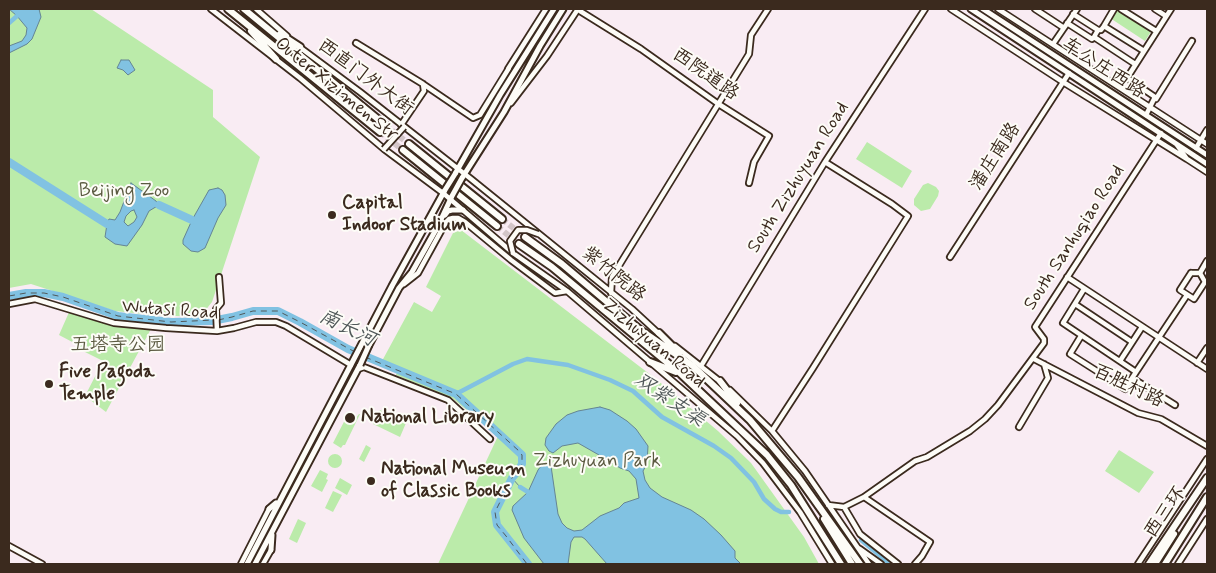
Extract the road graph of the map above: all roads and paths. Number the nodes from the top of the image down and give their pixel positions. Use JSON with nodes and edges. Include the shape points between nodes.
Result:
{"nodes":[{"id":1,"x":212,"y":9,"type":"edge"},
{"id":2,"x":228,"y":9,"type":"edge"},
{"id":3,"x":256,"y":9,"type":"edge"},
{"id":4,"x":546,"y":9,"type":"edge"},
{"id":5,"x":554,"y":9,"type":"edge"},
{"id":6,"x":563,"y":9,"type":"edge"},
{"id":7,"x":768,"y":9,"type":"edge"},
{"id":8,"x":925,"y":9,"type":"edge"},
{"id":9,"x":951,"y":9,"type":"edge"},
{"id":10,"x":971,"y":9,"type":"edge"},
{"id":11,"x":983,"y":9,"type":"edge"},
{"id":12,"x":998,"y":9,"type":"edge"},
{"id":13,"x":1035,"y":9,"type":"edge"},
{"id":14,"x":1078,"y":9,"type":"edge"},
{"id":15,"x":1114,"y":9,"type":"edge"},
{"id":16,"x":1121,"y":9,"type":"edge"},
{"id":17,"x":1155,"y":9,"type":"edge"},
{"id":18,"x":1171,"y":9,"type":"edge"},
{"id":19,"x":246,"y":10,"type":"edge"},
{"id":20,"x":579,"y":10,"type":"edge"},
{"id":21,"x":1073,"y":14,"type":"junction"},
{"id":22,"x":1166,"y":16,"type":"junction"},
{"id":23,"x":240,"y":19,"type":"junction"},
{"id":24,"x":1066,"y":25,"type":"junction"},
{"id":25,"x":1104,"y":26,"type":"junction"},
{"id":26,"x":1098,"y":30,"type":"junction"},
{"id":27,"x":1156,"y":31,"type":"junction"},
{"id":28,"x":1094,"y":37,"type":"junction"},
{"id":29,"x":1192,"y":41,"type":"dead end"},
{"id":30,"x":356,"y":43,"type":"dead end"},
{"id":31,"x":1053,"y":44,"type":"junction"},
{"id":32,"x":300,"y":47,"type":"junction"},
{"id":33,"x":1144,"y":51,"type":"junction"},
{"id":34,"x":276,"y":59,"type":"junction"},
{"id":35,"x":1135,"y":64,"type":"junction"},
{"id":36,"x":509,"y":68,"type":"junction"},
{"id":37,"x":1068,"y":73,"type":"junction"},
{"id":38,"x":1063,"y":82,"type":"junction"},
{"id":39,"x":423,"y":84,"type":"junction"},
{"id":40,"x":500,"y":95,"type":"junction"},
{"id":41,"x":1155,"y":100,"type":"junction"},
{"id":42,"x":717,"y":103,"type":"junction"},
{"id":43,"x":1150,"y":108,"type":"junction"},
{"id":44,"x":504,"y":112,"type":"junction"},
{"id":45,"x":1146,"y":115,"type":"junction"},
{"id":46,"x":386,"y":125,"type":"tunnel mouth"},
{"id":47,"x":402,"y":126,"type":"junction"},
{"id":48,"x":1207,"y":130,"type":"edge"},
{"id":49,"x":380,"y":132,"type":"tunnel mouth"},
{"id":50,"x":1161,"y":133,"type":"junction"},
{"id":51,"x":1201,"y":140,"type":"junction"},
{"id":52,"x":1156,"y":141,"type":"junction"},
{"id":53,"x":1176,"y":143,"type":"junction"},
{"id":54,"x":409,"y":144,"type":"tunnel mouth"},
{"id":55,"x":1207,"y":144,"type":"edge"},
{"id":56,"x":1196,"y":148,"type":"junction"},
{"id":57,"x":384,"y":150,"type":"junction"},
{"id":58,"x":403,"y":150,"type":"tunnel mouth"},
{"id":59,"x":1207,"y":155,"type":"edge"},
{"id":60,"x":1187,"y":159,"type":"junction"},
{"id":61,"x":825,"y":162,"type":"junction"},
{"id":62,"x":1207,"y":164,"type":"edge"},
{"id":63,"x":456,"y":171,"type":"junction"},
{"id":64,"x":1207,"y":172,"type":"edge"},
{"id":65,"x":464,"y":176,"type":"junction"},
{"id":66,"x":749,"y":183,"type":"dead end"},
{"id":67,"x":444,"y":192,"type":"junction"},
{"id":68,"x":453,"y":197,"type":"junction"},
{"id":69,"x":463,"y":210,"type":"junction"},
{"id":70,"x":502,"y":219,"type":"tunnel mouth"},
{"id":71,"x":438,"y":226,"type":"junction"},
{"id":72,"x":497,"y":226,"type":"tunnel mouth"},
{"id":73,"x":538,"y":234,"type":"junction"},
{"id":74,"x":525,"y":237,"type":"tunnel mouth"},
{"id":75,"x":519,"y":244,"type":"tunnel mouth"},
{"id":76,"x":514,"y":253,"type":"junction"},
{"id":77,"x":950,"y":258,"type":"dead end"},
{"id":78,"x":1207,"y":261,"type":"edge"},
{"id":79,"x":1200,"y":273,"type":"junction"},
{"id":80,"x":220,"y":277,"type":"dead end"},
{"id":81,"x":1067,"y":277,"type":"junction"},
{"id":82,"x":399,"y":288,"type":"junction"},
{"id":83,"x":1084,"y":289,"type":"junction"},
{"id":84,"x":567,"y":291,"type":"junction"},
{"id":85,"x":610,"y":293,"type":"junction"},
{"id":86,"x":1187,"y":295,"type":"junction"},
{"id":87,"x":9,"y":304,"type":"edge"},
{"id":88,"x":1075,"y":304,"type":"junction"},
{"id":89,"x":1142,"y":327,"type":"junction"},
{"id":90,"x":217,"y":330,"type":"junction"},
{"id":91,"x":658,"y":333,"type":"junction"},
{"id":92,"x":1081,"y":336,"type":"junction"},
{"id":93,"x":1159,"y":338,"type":"junction"},
{"id":94,"x":1132,"y":342,"type":"junction"},
{"id":95,"x":1207,"y":348,"type":"edge"},
{"id":96,"x":1034,"y":359,"type":"junction"},
{"id":97,"x":1120,"y":361,"type":"junction"},
{"id":98,"x":650,"y":362,"type":"junction"},
{"id":99,"x":352,"y":363,"type":"junction"},
{"id":100,"x":1197,"y":363,"type":"junction"},
{"id":101,"x":1044,"y":364,"type":"junction"},
{"id":102,"x":693,"y":366,"type":"junction"},
{"id":103,"x":701,"y":366,"type":"junction"},
{"id":104,"x":359,"y":367,"type":"junction"},
{"id":105,"x":1207,"y":369,"type":"edge"},
{"id":106,"x":1136,"y":372,"type":"junction"},
{"id":107,"x":681,"y":374,"type":"junction"},
{"id":108,"x":1132,"y":378,"type":"junction"},
{"id":109,"x":720,"y":381,"type":"junction"},
{"id":110,"x":1175,"y":405,"type":"dead end"},
{"id":111,"x":750,"y":420,"type":"junction"},
{"id":112,"x":1019,"y":427,"type":"dead end"},
{"id":113,"x":772,"y":430,"type":"junction"},
{"id":114,"x":490,"y":439,"type":"dead end"},
{"id":115,"x":1207,"y":446,"type":"edge"},
{"id":116,"x":1207,"y":459,"type":"edge"},
{"id":117,"x":798,"y":477,"type":"junction"},
{"id":118,"x":1207,"y":478,"type":"edge"},
{"id":119,"x":792,"y":485,"type":"junction"},
{"id":120,"x":864,"y":497,"type":"junction"},
{"id":121,"x":1207,"y":497,"type":"edge"},
{"id":122,"x":280,"y":499,"type":"junction"},
{"id":123,"x":828,"y":505,"type":"junction"},
{"id":124,"x":1189,"y":506,"type":"junction"},
{"id":125,"x":844,"y":507,"type":"junction"},
{"id":126,"x":269,"y":509,"type":"joint"},
{"id":127,"x":1198,"y":512,"type":"junction"},
{"id":128,"x":1207,"y":520,"type":"edge"},
{"id":129,"x":272,"y":531,"type":"junction"},
{"id":130,"x":9,"y":546,"type":"edge"},
{"id":131,"x":856,"y":546,"type":"junction"},
{"id":132,"x":271,"y":550,"type":"joint"},
{"id":133,"x":1164,"y":553,"type":"junction"},
{"id":134,"x":246,"y":556,"type":"junction"},
{"id":135,"x":42,"y":564,"type":"edge"},
{"id":136,"x":242,"y":564,"type":"edge"},
{"id":137,"x":246,"y":564,"type":"edge"},
{"id":138,"x":255,"y":564,"type":"edge"},
{"id":139,"x":264,"y":564,"type":"edge"},
{"id":140,"x":832,"y":564,"type":"edge"},
{"id":141,"x":841,"y":564,"type":"edge"},
{"id":142,"x":848,"y":564,"type":"edge"},
{"id":143,"x":852,"y":564,"type":"edge"},
{"id":144,"x":860,"y":564,"type":"edge"},
{"id":145,"x":869,"y":564,"type":"edge"},
{"id":146,"x":881,"y":564,"type":"edge"},
{"id":147,"x":898,"y":564,"type":"edge"},
{"id":148,"x":915,"y":564,"type":"edge"},
{"id":149,"x":1138,"y":564,"type":"edge"},
{"id":150,"x":1149,"y":564,"type":"edge"},
{"id":151,"x":1157,"y":564,"type":"edge"},
{"id":152,"x":1165,"y":564,"type":"edge"},
{"id":153,"x":1178,"y":564,"type":"edge"}],
"edges":[{"from":1,"to":34,"type":"street","name":"Outer Xizimen Str"},
{"from":2,"to":23,"type":"highway"},
{"from":3,"to":32,"type":"street","name":"西直门外大街"},
{"from":4,"to":36,"type":"street"},
{"from":5,"to":40,"type":"main road"},
{"from":6,"to":44,"type":"main road"},
{"from":7,"to":42,"type":"street","via":[[750,35],[748,54]]},
{"from":8,"to":61,"type":"street","name":"South Zizhuyuan Road"},
{"from":9,"to":38,"type":"street"},
{"from":10,"to":37,"type":"main road"},
{"from":11,"to":45,"type":"main road","name":"车公庄西路"},
{"from":12,"to":31,"type":"street"},
{"from":13,"to":24,"type":"street"},
{"from":14,"to":21,"type":"street"},
{"from":15,"to":25,"type":"street"},
{"from":16,"to":27,"type":"street"},
{"from":17,"to":22,"type":"street"},
{"from":18,"to":22,"type":"street"},
{"from":19,"to":32,"type":"highway"},
{"from":19,"to":46,"type":"highway"},
{"from":20,"to":42,"type":"street","name":"西院道路"},
{"from":20,"to":44,"type":"street"},
{"from":21,"to":24,"type":"street"},
{"from":21,"to":26,"type":"street"},
{"from":22,"to":27,"type":"street"},
{"from":23,"to":34,"type":"highway"},
{"from":23,"to":49,"type":"highway"},
{"from":24,"to":28,"type":"street","via":[[1092,39]]},
{"from":24,"to":31,"type":"street"},
{"from":25,"to":26,"type":"street"},
{"from":25,"to":33,"type":"street"},
{"from":26,"to":28,"type":"street"},
{"from":27,"to":33,"type":"street"},
{"from":28,"to":35,"type":"street"},
{"from":29,"to":41,"type":"street"},
{"from":30,"to":39,"type":"street"},
{"from":31,"to":43,"type":"street"},
{"from":32,"to":47,"type":"street","name":"西直门外大街"},
{"from":33,"to":35,"type":"street"},
{"from":34,"to":57,"type":"street","name":"Outer Xizimen Str"},
{"from":35,"to":41,"type":"street","via":[[1128,79]]},
{"from":36,"to":39,"type":"street","via":[[480,115],[473,118]]},
{"from":36,"to":40,"type":"street"},
{"from":37,"to":38,"type":"street","name":"潘庄南路"},
{"from":37,"to":50,"type":"main road"},
{"from":38,"to":52,"type":"street"},
{"from":38,"to":77,"type":"street","name":"潘庄南路"},
{"from":39,"to":47,"type":"street","via":[[424,91]]},
{"from":40,"to":63,"type":"main road"},
{"from":41,"to":43,"type":"street"},
{"from":42,"to":66,"type":"street","name":"西院道路","via":[[769,136],[754,162]]},
{"from":42,"to":85,"type":"street","via":[[612,277]]},
{"from":43,"to":45,"type":"street"},
{"from":43,"to":51,"type":"street"},
{"from":44,"to":65,"type":"main road"},
{"from":45,"to":56,"type":"main road","name":"车公庄西路"},
{"from":47,"to":57,"type":"street","bridge":true},
{"from":47,"to":63,"type":"street","name":"西直门外大街"},
{"from":48,"to":51,"type":"street"},
{"from":50,"to":52,"type":"street","name":"South Sanhuqiao Road"},
{"from":50,"to":53,"type":"main road"},
{"from":51,"to":55,"type":"street"},
{"from":51,"to":56,"type":"street"},
{"from":52,"to":60,"type":"street"},
{"from":52,"to":81,"type":"street","name":"South Sanhuqiao Road"},
{"from":53,"to":60,"type":"street"},
{"from":53,"to":62,"type":"main road"},
{"from":54,"to":70,"type":"highway"},
{"from":56,"to":59,"type":"main road","name":"车公庄西路"},
{"from":57,"to":67,"type":"street","name":"Outer Xizimen Str"},
{"from":58,"to":68,"type":"highway"},
{"from":60,"to":64,"type":"street"},
{"from":61,"to":103,"type":"street","name":"South Zizhuyuan Road"},
{"from":61,"to":113,"type":"street","via":[[908,216]]},
{"from":63,"to":65,"type":"street","name":"西直门外大街"},
{"from":63,"to":67,"type":"main road","bridge":true},
{"from":65,"to":68,"type":"main road","bridge":true},
{"from":65,"to":73,"type":"street","name":"紫竹院路"},
{"from":67,"to":68,"type":"street","name":"Outer Xizimen Str"},
{"from":67,"to":99,"type":"main road"},
{"from":68,"to":69,"type":"street","name":"Zizhuyuan Road"},
{"from":68,"to":71,"type":"main road"},
{"from":68,"to":72,"type":"highway"},
{"from":69,"to":71,"type":"main road","via":[[448,211]]},
{"from":69,"to":76,"type":"street","name":"Zizhuyuan Road"},
{"from":71,"to":82,"type":"main road"},
{"from":73,"to":76,"type":"street","bridge":true,"via":[[518,230],[510,242]]},
{"from":73,"to":85,"type":"street","name":"紫竹院路"},
{"from":74,"to":102,"type":"highway","name":"Zizhuyuan Road","via":[[639,329]]},
{"from":75,"to":107,"type":"highway","name":"Zizhuyuan Road","via":[[552,267]]},
{"from":76,"to":84,"type":"street","name":"Zizhuyuan Road"},
{"from":78,"to":79,"type":"street"},
{"from":79,"to":86,"type":"street","via":[[1191,273],[1180,290]]},
{"from":79,"to":86,"type":"street","via":[[1205,282],[1194,299]]},
{"from":80,"to":90,"type":"street"},
{"from":81,"to":83,"type":"street"},
{"from":81,"to":96,"type":"street","name":"South Sanhuqiao Road","via":[[1035,327],[1044,343]]},
{"from":82,"to":84,"type":"street","via":[[418,273],[446,222],[458,218],[555,293]]},
{"from":82,"to":104,"type":"main road","bridge":true},
{"from":83,"to":88,"type":"street"},
{"from":83,"to":89,"type":"street"},
{"from":84,"to":98,"type":"street","name":"Zizhuyuan Road"},
{"from":85,"to":91,"type":"street","name":"紫竹院路"},
{"from":86,"to":93,"type":"street"},
{"from":87,"to":90,"type":"street","name":"Wutasi Road","via":[[35,299],[114,322]]},
{"from":88,"to":92,"type":"street","via":[[1063,323]]},
{"from":88,"to":94,"type":"street"},
{"from":89,"to":93,"type":"street"},
{"from":89,"to":94,"type":"street"},
{"from":90,"to":99,"type":"street","name":"Wutasi Road","via":[[256,322],[276,322]]},
{"from":91,"to":102,"type":"highway"},
{"from":91,"to":103,"type":"street","name":"紫竹院路"},
{"from":92,"to":97,"type":"street"},
{"from":92,"to":108,"type":"street","via":[[1070,354],[1125,389]]},
{"from":93,"to":100,"type":"street"},
{"from":93,"to":106,"type":"street"},
{"from":94,"to":97,"type":"street"},
{"from":95,"to":100,"type":"street"},
{"from":96,"to":101,"type":"street","name":"百胜村路"},
{"from":96,"to":120,"type":"street","via":[[985,419],[927,457],[915,461]]},
{"from":97,"to":106,"type":"street"},
{"from":98,"to":107,"type":"highway"},
{"from":98,"to":140,"type":"street","name":"Zizhuyuan Road","via":[[737,436],[763,463],[800,512]]},
{"from":99,"to":122,"type":"main road"},
{"from":100,"to":105,"type":"street"},
{"from":101,"to":112,"type":"street","via":[[1048,378]]},
{"from":101,"to":115,"type":"street","name":"百胜村路","via":[[1138,413],[1161,420]]},
{"from":102,"to":111,"type":"highway","name":"Zizhuyuan Road"},
{"from":103,"to":109,"type":"street","name":"紫竹院路"},
{"from":104,"to":114,"type":"street","via":[[448,400]]},
{"from":104,"to":129,"type":"main road"},
{"from":106,"to":108,"type":"street"},
{"from":107,"to":119,"type":"highway","name":"Zizhuyuan Road","via":[[767,455]]},
{"from":108,"to":110,"type":"street"},
{"from":109,"to":111,"type":"highway"},
{"from":109,"to":113,"type":"street","name":"紫竹院路"},
{"from":111,"to":117,"type":"highway","name":"Zizhuyuan Road"},
{"from":113,"to":123,"type":"street","name":"紫竹院路"},
{"from":116,"to":149,"type":"street"},
{"from":117,"to":143,"type":"highway"},
{"from":117,"to":144,"type":"highway","name":"Zizhuyuan Road"},
{"from":118,"to":124,"type":"highway","name":"西三环"},
{"from":119,"to":141,"type":"highway","name":"Zizhuyuan Road"},
{"from":119,"to":142,"type":"highway"},
{"from":120,"to":125,"type":"street"},
{"from":120,"to":148,"type":"street","via":[[930,542]]},
{"from":121,"to":127,"type":"highway","name":"西三环"},
{"from":122,"to":126,"type":"main road"},
{"from":122,"to":137,"type":"main road"},
{"from":123,"to":125,"type":"street"},
{"from":123,"to":131,"type":"street","name":"紫竹院路"},
{"from":124,"to":133,"type":"highway"},
{"from":124,"to":150,"type":"highway","name":"西三环"},
{"from":125,"to":147,"type":"street","via":[[860,534]]},
{"from":126,"to":134,"type":"street"},
{"from":127,"to":133,"type":"highway"},
{"from":127,"to":152,"type":"highway","name":"西三环"},
{"from":128,"to":153,"type":"street"},
{"from":129,"to":132,"type":"main road"},
{"from":129,"to":138,"type":"main road"},
{"from":130,"to":135,"type":"street"},
{"from":131,"to":145,"type":"street","name":"紫竹院路"},
{"from":131,"to":146,"type":"street"},
{"from":132,"to":139,"type":"street"},
{"from":133,"to":151,"type":"highway"},
{"from":134,"to":136,"type":"street"},
{"from":134,"to":137,"type":"main road"}]}
